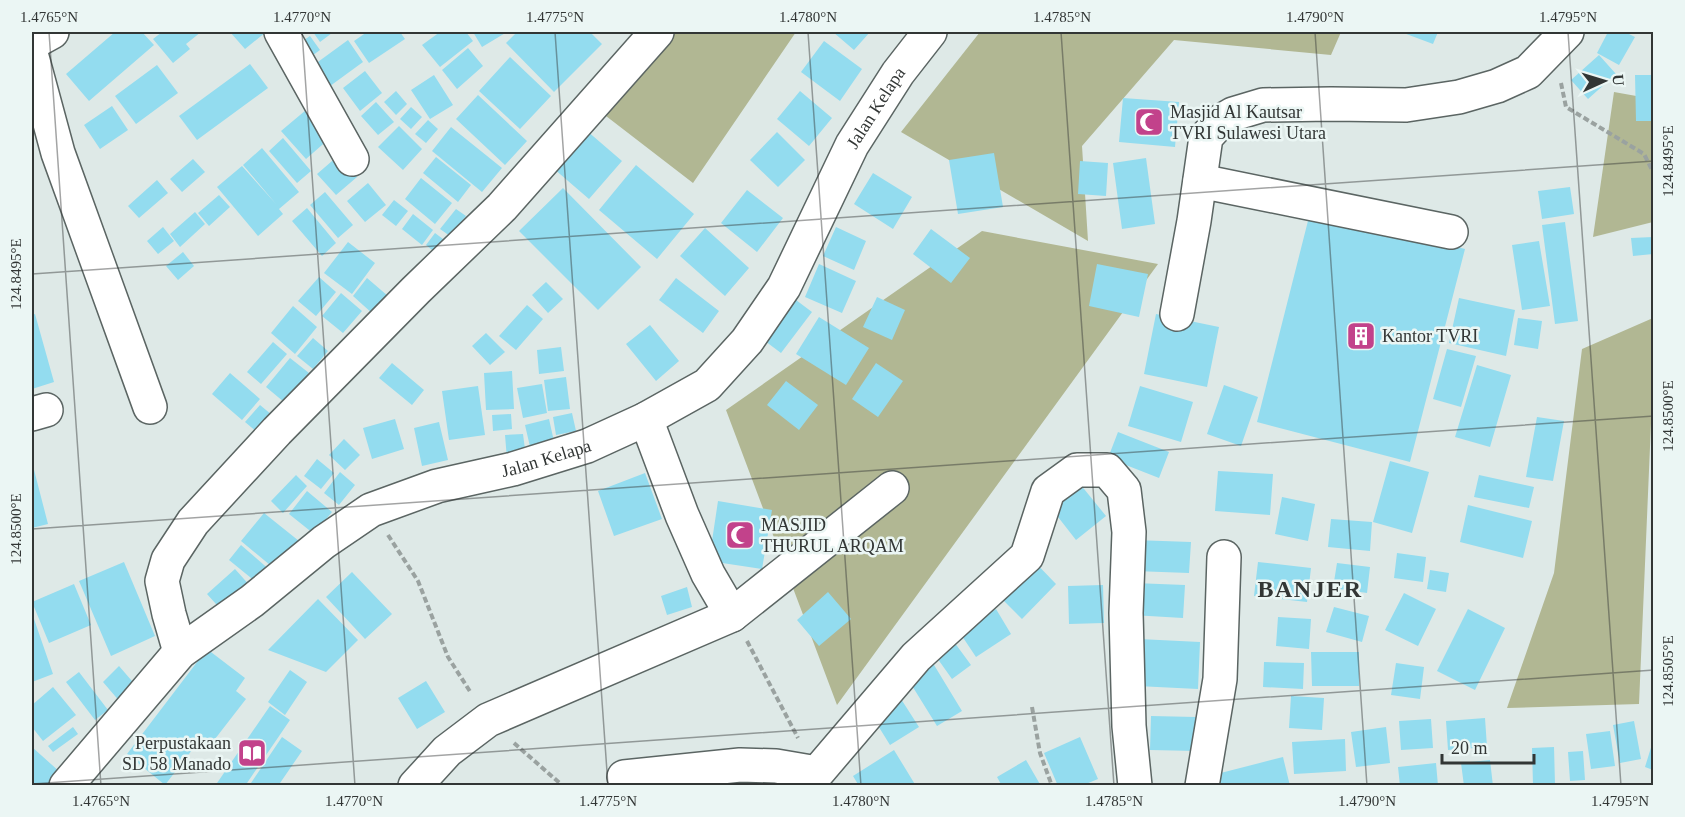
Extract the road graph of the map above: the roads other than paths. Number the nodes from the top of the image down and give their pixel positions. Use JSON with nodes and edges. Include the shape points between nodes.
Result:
{"nodes":[{"id":1,"x":52,"y":32,"type":"edge"},
{"id":2,"x":281,"y":32,"type":"edge"},
{"id":3,"x":657,"y":32,"type":"edge"},
{"id":4,"x":930,"y":32,"type":"edge"},
{"id":5,"x":1560,"y":39,"type":"edge"},
{"id":6,"x":32,"y":43,"type":"edge"},
{"id":7,"x":32,"y":57,"type":"edge"},
{"id":8,"x":352,"y":159,"type":"dead end"},
{"id":9,"x":1200,"y":181,"type":"junction"},
{"id":10,"x":1451,"y":232,"type":"dead end"},
{"id":11,"x":1177,"y":314,"type":"dead end"},
{"id":12,"x":150,"y":407,"type":"dead end"},
{"id":13,"x":646,"y":419,"type":"junction"},
{"id":14,"x":892,"y":488,"type":"dead end"},
{"id":15,"x":1224,"y":557,"type":"dead end"},
{"id":16,"x":732,"y":615,"type":"junction"},
{"id":17,"x":180,"y":652,"type":"junction"},
{"id":18,"x":624,"y":777,"type":"dead end"},
{"id":19,"x":66,"y":786,"type":"edge"},
{"id":20,"x":415,"y":786,"type":"edge"},
{"id":21,"x":1135,"y":786,"type":"edge"},
{"id":22,"x":1202,"y":786,"type":"edge"}],
"edges":[{"from":1,"to":6,"type":"street"},
{"from":2,"to":8,"type":"street"},
{"from":3,"to":17,"type":"street","via":[[502,207],[277,431],[193,522],[168,560],[162,580]]},
{"from":4,"to":13,"type":"street","name":"Jalan Kelapa","via":[[898,73],[852,145],[784,287],[747,341],[707,385]]},
{"from":5,"to":9,"type":"street","via":[[1528,72],[1459,97],[1406,105],[1263,105],[1233,114],[1206,136]]},
{"from":7,"to":12,"type":"street","via":[[58,153]]},
{"from":9,"to":10,"type":"street"},
{"from":9,"to":11,"type":"street"},
{"from":13,"to":16,"type":"street","via":[[682,515],[708,574]]},
{"from":13,"to":17,"type":"street","name":"Jalan Kelapa","via":[[587,446],[513,469],[437,486],[371,510]]},
{"from":14,"to":16,"type":"street"},
{"from":15,"to":22,"type":"street","via":[[1220,679]]},
{"from":16,"to":20,"type":"street","via":[[488,720],[447,751]]},
{"from":17,"to":19,"type":"street","name":"Jalan Kelapa"},
{"from":18,"to":21,"type":"street","via":[[740,765],[817,773],[916,657],[1027,556],[1048,491],[1077,470],[1107,470],[1124,490],[1129,532],[1126,613]]}]}
